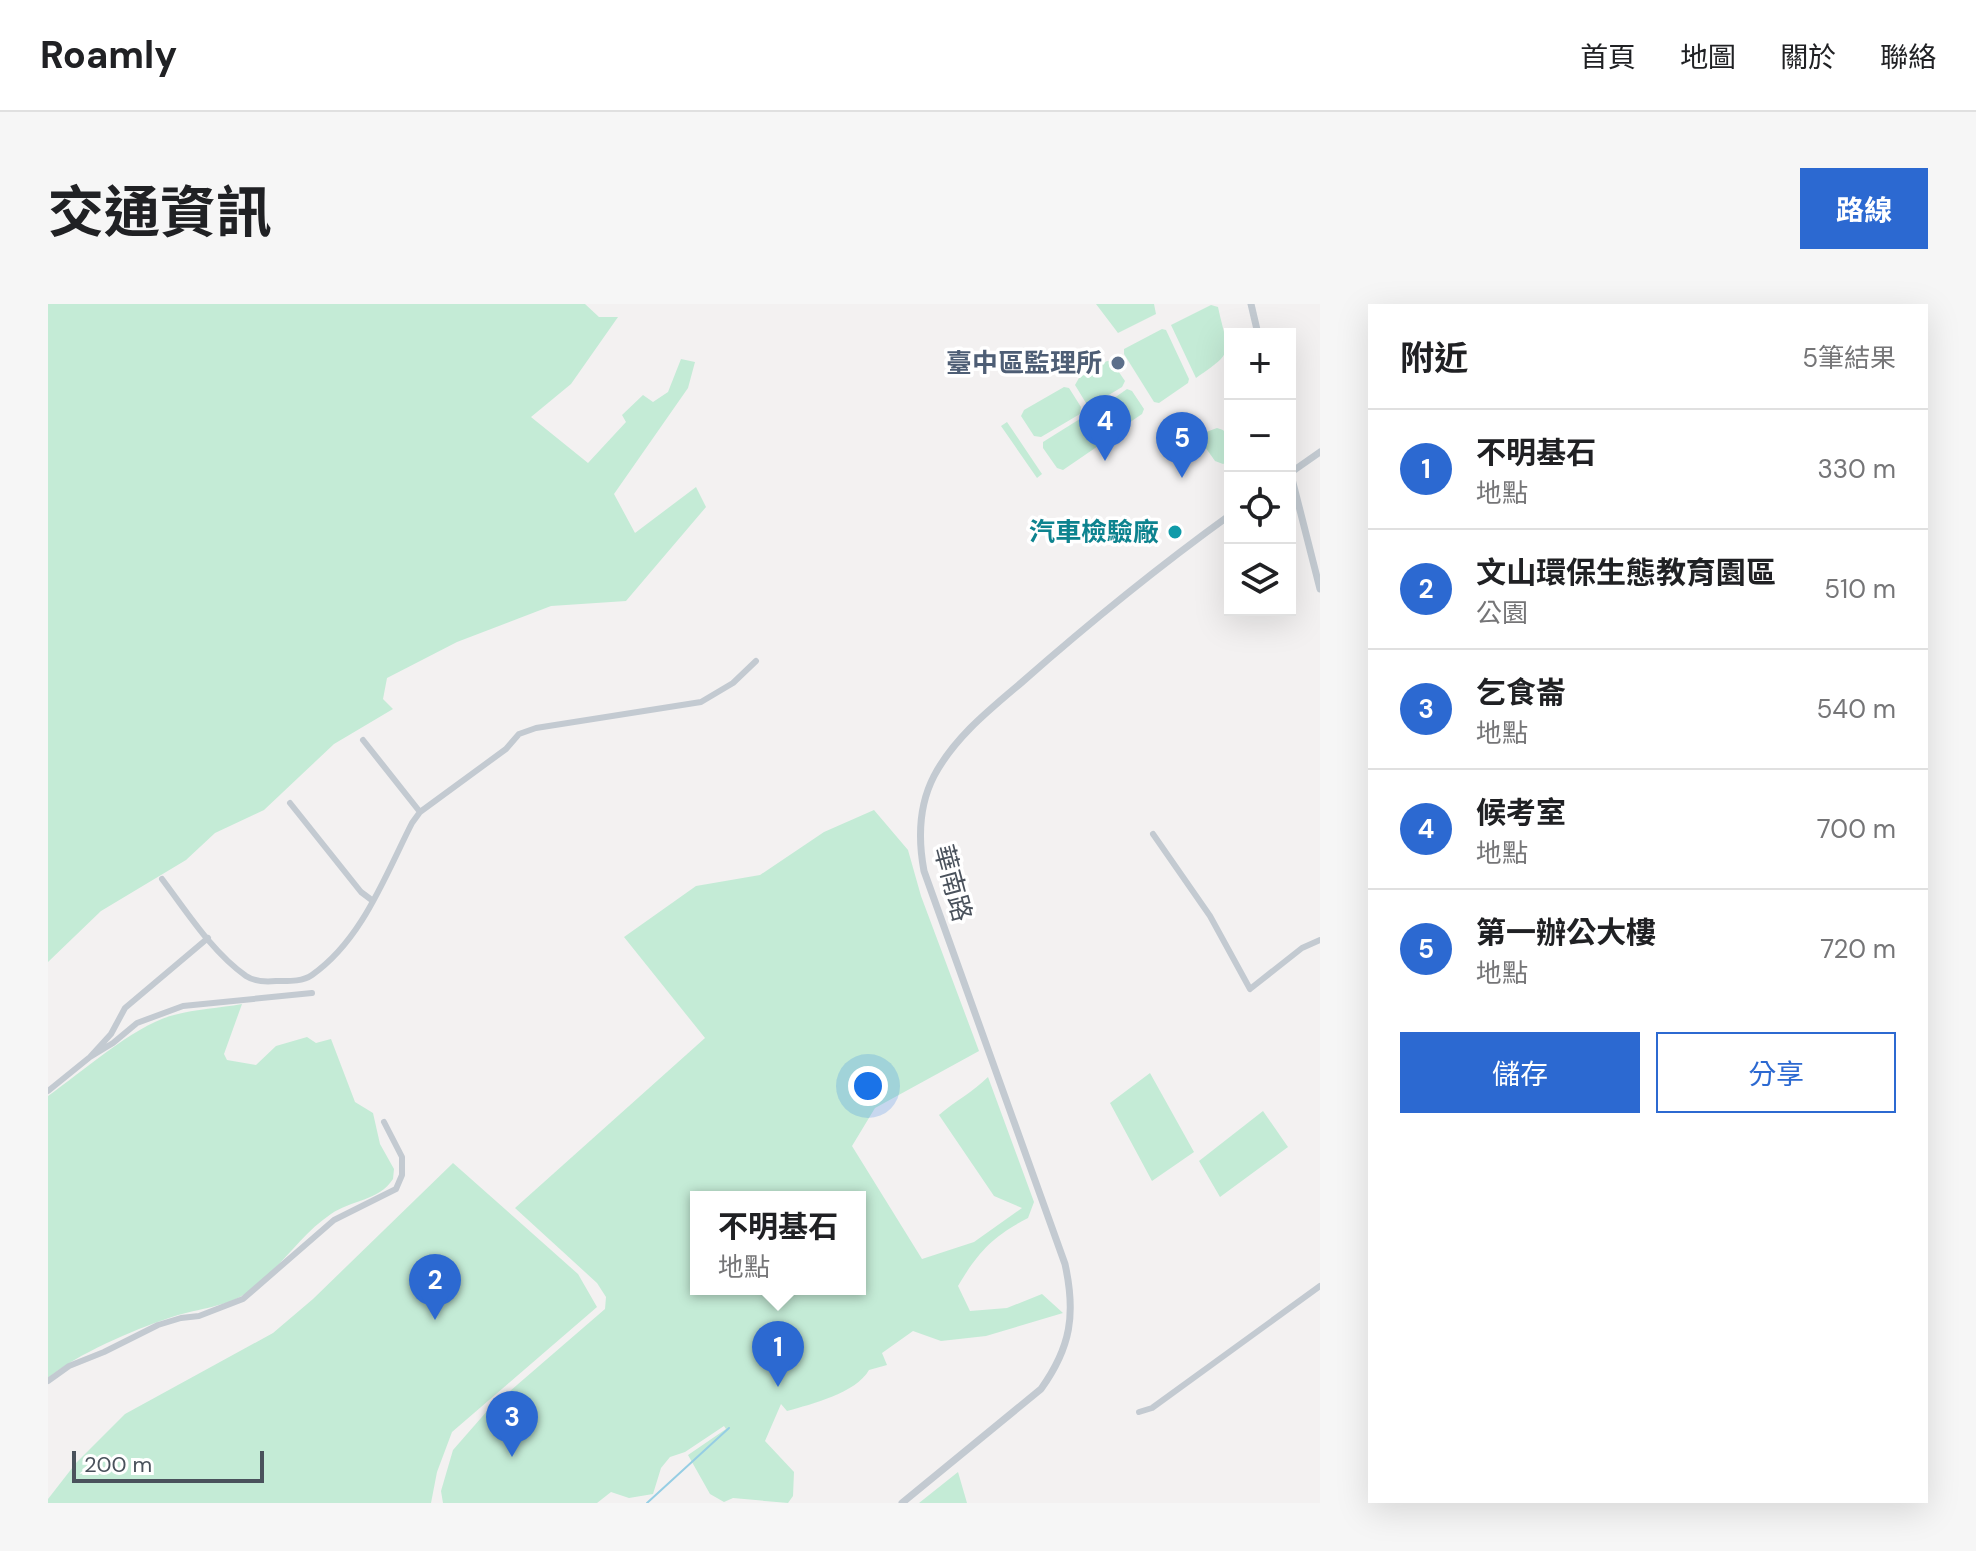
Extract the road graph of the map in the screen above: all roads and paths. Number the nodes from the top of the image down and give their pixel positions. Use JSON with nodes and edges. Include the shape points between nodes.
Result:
{"nodes":[{"id":1,"x":1251,"y":304,"type":"edge"},
{"id":2,"x":1257,"y":328,"type":"edge"},
{"id":3,"x":1320,"y":452,"type":"edge"},
{"id":4,"x":1296,"y":468,"type":"edge"},
{"id":5,"x":1296,"y":495,"type":"edge"},
{"id":6,"x":1224,"y":520,"type":"edge"},
{"id":7,"x":1320,"y":589,"type":"edge"},
{"id":8,"x":756,"y":661,"type":"dead end"},
{"id":9,"x":363,"y":740,"type":"dead end"},
{"id":10,"x":290,"y":803,"type":"dead end"},
{"id":11,"x":420,"y":812,"type":"junction"},
{"id":12,"x":1153,"y":834,"type":"dead end"},
{"id":13,"x":162,"y":879,"type":"dead end"},
{"id":14,"x":373,"y":901,"type":"junction"},
{"id":15,"x":208,"y":938,"type":"junction"},
{"id":16,"x":1320,"y":940,"type":"edge"},
{"id":17,"x":312,"y":993,"type":"dead end"},
{"id":18,"x":90,"y":1057,"type":"junction"},
{"id":19,"x":48,"y":1091,"type":"edge"},
{"id":20,"x":384,"y":1122,"type":"dead end"},
{"id":21,"x":1320,"y":1286,"type":"edge"},
{"id":22,"x":48,"y":1381,"type":"edge"},
{"id":23,"x":1139,"y":1412,"type":"dead end"},
{"id":24,"x":902,"y":1503,"type":"edge"}],
"edges":[{"from":1,"to":2,"type":"street"},
{"from":3,"to":4,"type":"street"},
{"from":5,"to":7,"type":"street"},
{"from":6,"to":24,"type":"street","name":"華南路","via":[[969,729],[934,776],[925,799],[920,848],[924,871],[1030,1161],[1069,1281],[1072,1318],[1057,1367],[1041,1389]]},
{"from":8,"to":11,"type":"street","via":[[701,702],[519,734]]},
{"from":9,"to":11,"type":"street"},
{"from":10,"to":14,"type":"street"},
{"from":11,"to":14,"type":"street"},
{"from":12,"to":16,"type":"street","via":[[1210,916],[1250,989]]},
{"from":13,"to":15,"type":"street"},
{"from":14,"to":15,"type":"street","via":[[334,956],[311,976],[295,981],[255,981]]},
{"from":15,"to":18,"type":"street","via":[[125,1008]]},
{"from":17,"to":18,"type":"street","via":[[183,1006],[137,1023]]},
{"from":18,"to":19,"type":"street"},
{"from":20,"to":22,"type":"street","via":[[402,1157],[396,1189],[334,1220],[243,1299],[158,1325]]},
{"from":21,"to":23,"type":"street","via":[[1152,1408]]}]}
